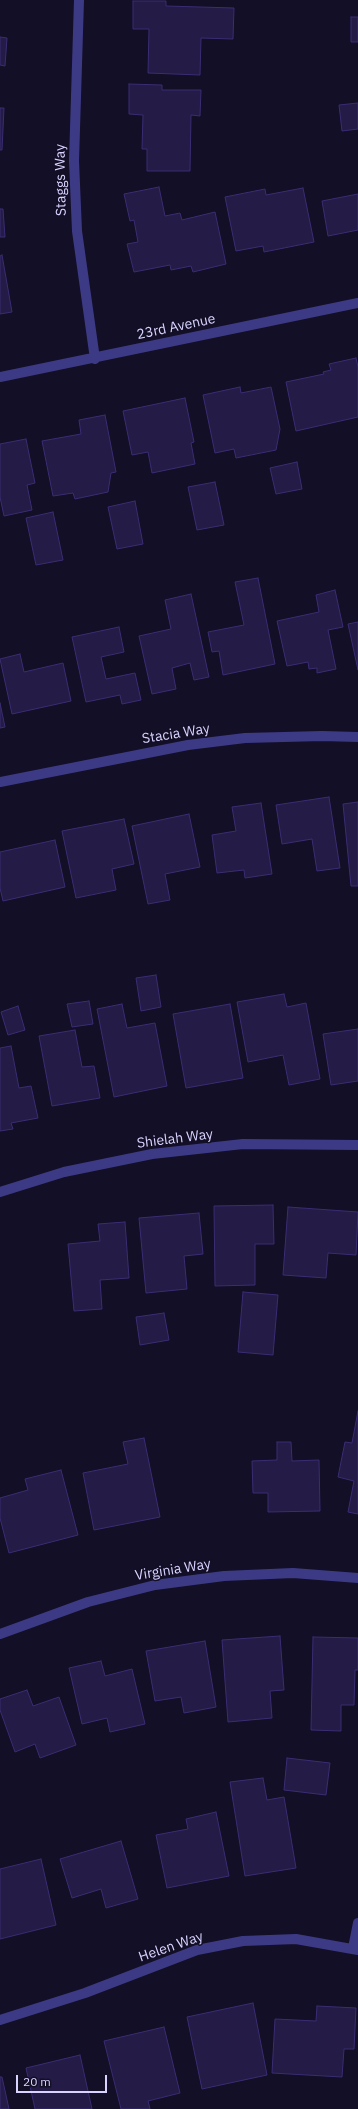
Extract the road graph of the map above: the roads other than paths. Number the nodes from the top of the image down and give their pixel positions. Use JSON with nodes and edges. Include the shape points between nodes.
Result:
{"nodes":[{"id":1,"x":80,"y":0,"type":"edge"},
{"id":2,"x":358,"y":304,"type":"edge"},
{"id":3,"x":96,"y":359,"type":"junction"},
{"id":4,"x":0,"y":377,"type":"edge"},
{"id":5,"x":358,"y":737,"type":"edge"},
{"id":6,"x":0,"y":782,"type":"edge"},
{"id":7,"x":358,"y":1145,"type":"edge"},
{"id":8,"x":0,"y":1192,"type":"edge"},
{"id":9,"x":358,"y":1578,"type":"edge"},
{"id":10,"x":0,"y":1634,"type":"edge"},
{"id":11,"x":358,"y":1923,"type":"edge"},
{"id":12,"x":355,"y":1949,"type":"edge"},
{"id":13,"x":0,"y":2020,"type":"edge"}],
"edges":[{"from":1,"to":3,"type":"street","name":"Staggs Way","via":[[75,192],[77,231]]},
{"from":2,"to":3,"type":"street","name":"23rd Avenue"},
{"from":3,"to":4,"type":"street","name":"23rd Avenue"},
{"from":5,"to":6,"type":"street","name":"Stacia Way","via":[[244,738],[195,744]]},
{"from":7,"to":8,"type":"street","name":"Shielah Way","via":[[243,1144],[152,1154],[64,1172]]},
{"from":9,"to":10,"type":"street","name":"Virginia Way","via":[[293,1573],[224,1576],[155,1585],[88,1602]]},
{"from":11,"to":12,"type":"street"},
{"from":12,"to":13,"type":"street","name":"Helen Way","via":[[296,1939],[243,1941],[197,1950],[85,1994]]}]}
